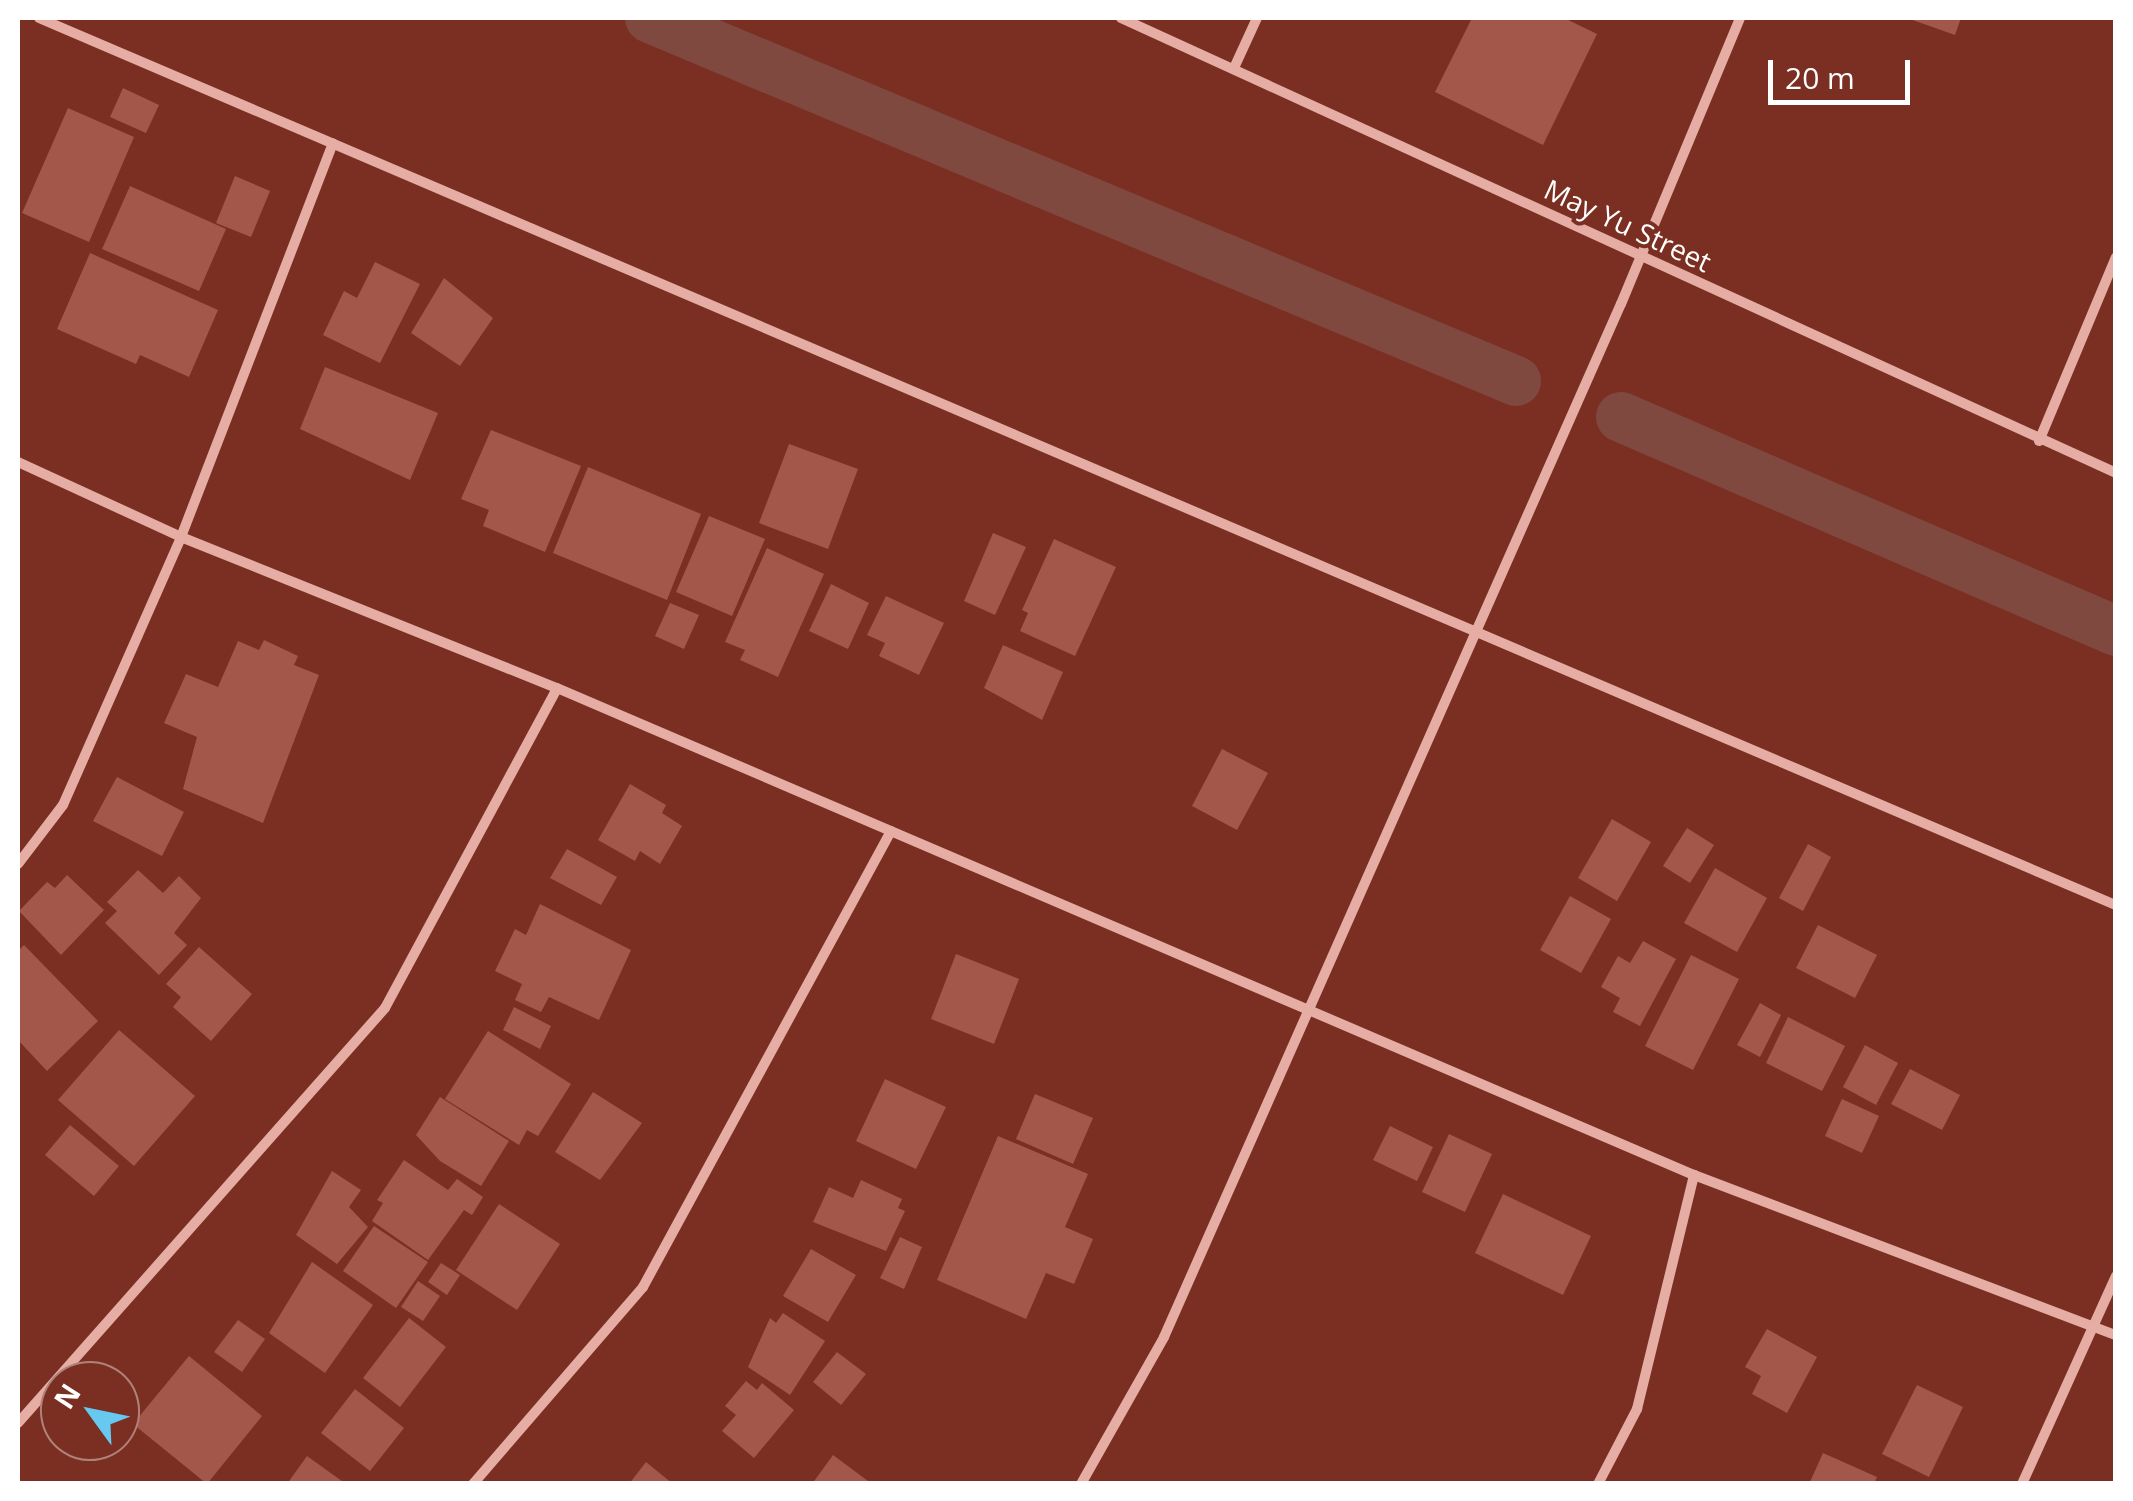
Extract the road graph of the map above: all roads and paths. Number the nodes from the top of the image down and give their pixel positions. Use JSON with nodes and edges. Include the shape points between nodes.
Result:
{"nodes":[{"id":1,"x":39,"y":18,"type":"edge"},
{"id":2,"x":1120,"y":18,"type":"edge"},
{"id":3,"x":1257,"y":18,"type":"edge"},
{"id":4,"x":1740,"y":18,"type":"edge"},
{"id":5,"x":1234,"y":68,"type":"junction"},
{"id":6,"x":333,"y":143,"type":"junction"},
{"id":7,"x":1642,"y":256,"type":"junction"},
{"id":8,"x":2116,"y":257,"type":"edge"},
{"id":9,"x":2038,"y":441,"type":"junction"},
{"id":10,"x":18,"y":462,"type":"edge"},
{"id":11,"x":2116,"y":474,"type":"edge"},
{"id":12,"x":181,"y":537,"type":"junction"},
{"id":13,"x":1474,"y":634,"type":"junction"},
{"id":14,"x":558,"y":688,"type":"junction"},
{"id":15,"x":891,"y":831,"type":"junction"},
{"id":16,"x":18,"y":864,"type":"edge"},
{"id":17,"x":2116,"y":905,"type":"edge"},
{"id":18,"x":1305,"y":1008,"type":"junction"},
{"id":19,"x":1694,"y":1175,"type":"junction"},
{"id":20,"x":2116,"y":1276,"type":"edge"},
{"id":21,"x":2094,"y":1326,"type":"junction"},
{"id":22,"x":2116,"y":1335,"type":"edge"},
{"id":23,"x":18,"y":1423,"type":"edge"},
{"id":24,"x":473,"y":1484,"type":"edge"},
{"id":25,"x":1081,"y":1484,"type":"edge"},
{"id":26,"x":1598,"y":1484,"type":"edge"},
{"id":27,"x":2022,"y":1484,"type":"edge"}],
"edges":[{"from":1,"to":6,"type":"street"},
{"from":2,"to":5,"type":"street","name":"May Yu Street"},
{"from":3,"to":5,"type":"street"},
{"from":4,"to":7,"type":"street"},
{"from":5,"to":7,"type":"street","name":"May Yu Street"},
{"from":6,"to":12,"type":"street"},
{"from":6,"to":13,"type":"street"},
{"from":7,"to":9,"type":"street","name":"May Yu Street"},
{"from":7,"to":13,"type":"street"},
{"from":8,"to":9,"type":"street"},
{"from":9,"to":11,"type":"street","name":"May Yu Street"},
{"from":10,"to":12,"type":"street"},
{"from":12,"to":14,"type":"street"},
{"from":12,"to":16,"type":"street","via":[[63,806]]},
{"from":13,"to":17,"type":"street"},
{"from":13,"to":18,"type":"street"},
{"from":14,"to":15,"type":"street"},
{"from":14,"to":23,"type":"street","via":[[386,1008]]},
{"from":15,"to":18,"type":"street"},
{"from":15,"to":24,"type":"street","via":[[643,1287]]},
{"from":18,"to":19,"type":"street"},
{"from":18,"to":25,"type":"street","via":[[1164,1337]]},
{"from":19,"to":21,"type":"street"},
{"from":19,"to":26,"type":"street","via":[[1637,1409]]},
{"from":20,"to":21,"type":"street"},
{"from":21,"to":22,"type":"street"},
{"from":21,"to":27,"type":"street"}]}
